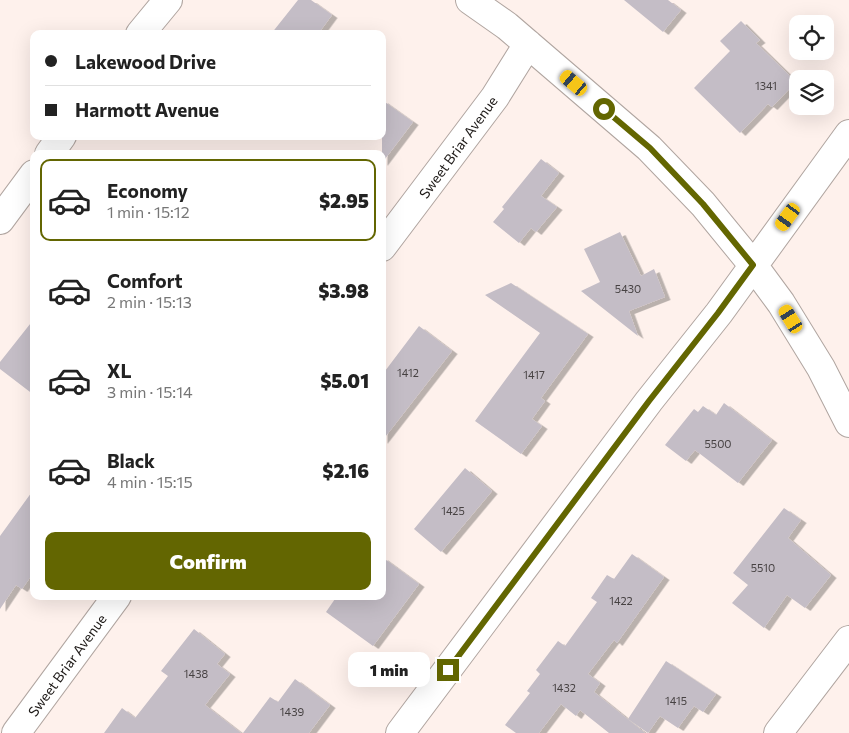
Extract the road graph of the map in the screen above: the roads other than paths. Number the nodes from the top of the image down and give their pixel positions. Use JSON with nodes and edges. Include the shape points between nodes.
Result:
{"nodes":[{"id":1,"x":168,"y":0,"type":"edge"},
{"id":2,"x":470,"y":0,"type":"edge"},
{"id":3,"x":143,"y":30,"type":"edge"},
{"id":4,"x":528,"y":44,"type":"junction"},
{"id":5,"x":849,"y":134,"type":"edge"},
{"id":6,"x":30,"y":179,"type":"edge"},
{"id":7,"x":0,"y":220,"type":"edge"},
{"id":8,"x":386,"y":242,"type":"edge"},
{"id":9,"x":753,"y":265,"type":"junction"},
{"id":10,"x":849,"y":423,"type":"edge"},
{"id":11,"x":114,"y":600,"type":"edge"},
{"id":12,"x":849,"y":640,"type":"edge"},
{"id":13,"x":16,"y":733,"type":"edge"},
{"id":14,"x":400,"y":733,"type":"edge"},
{"id":15,"x":778,"y":733,"type":"edge"}],
"edges":[{"from":1,"to":3,"type":"street"},
{"from":2,"to":4,"type":"street"},
{"from":4,"to":8,"type":"street","name":"Sweet Briar Avenue","via":[[495,97]]},
{"from":4,"to":9,"type":"street","via":[[650,148],[703,204]]},
{"from":5,"to":9,"type":"street"},
{"from":6,"to":7,"type":"street"},
{"from":9,"to":10,"type":"street","via":[[822,368]]},
{"from":9,"to":14,"type":"street"},
{"from":11,"to":13,"type":"street","name":"Sweet Briar Avenue"},
{"from":12,"to":15,"type":"street"}]}
